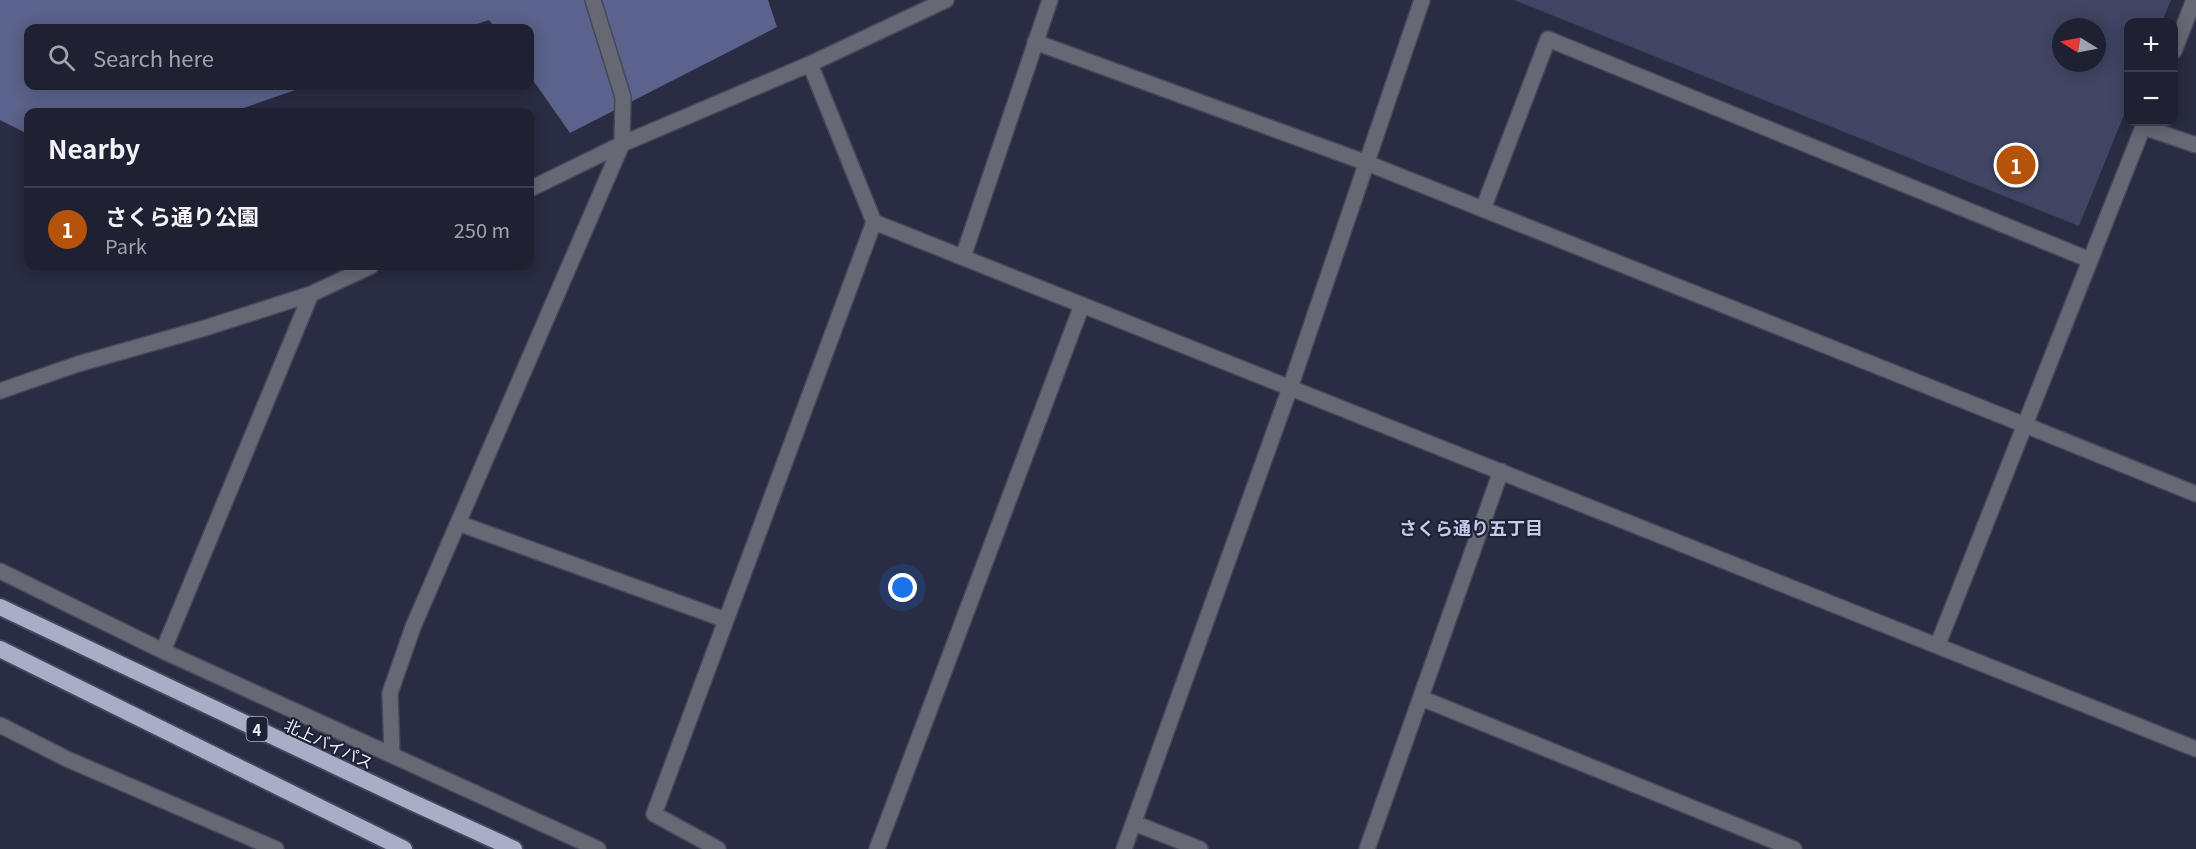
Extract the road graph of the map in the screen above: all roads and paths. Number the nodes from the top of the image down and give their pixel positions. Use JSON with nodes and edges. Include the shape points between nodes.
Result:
{"nodes":[{"id":1,"x":594,"y":0,"type":"edge"},
{"id":2,"x":946,"y":0,"type":"edge"},
{"id":3,"x":1050,"y":0,"type":"edge"},
{"id":4,"x":1422,"y":0,"type":"edge"},
{"id":5,"x":2194,"y":0,"type":"edge"},
{"id":6,"x":2178,"y":41,"type":"edge"},
{"id":7,"x":1035,"y":42,"type":"junction"},
{"id":8,"x":810,"y":64,"type":"junction"},
{"id":9,"x":2143,"y":126,"type":"edge"},
{"id":10,"x":2149,"y":126,"type":"edge"},
{"id":11,"x":622,"y":144,"type":"junction"},
{"id":12,"x":2196,"y":145,"type":"edge"},
{"id":13,"x":1367,"y":163,"type":"junction"},
{"id":14,"x":534,"y":187,"type":"edge"},
{"id":15,"x":1483,"y":209,"type":"junction"},
{"id":16,"x":874,"y":222,"type":"junction"},
{"id":17,"x":963,"y":257,"type":"junction"},
{"id":18,"x":2090,"y":260,"type":"junction"},
{"id":19,"x":362,"y":270,"type":"edge"},
{"id":20,"x":311,"y":294,"type":"junction"},
{"id":21,"x":1082,"y":305,"type":"junction"},
{"id":22,"x":1290,"y":388,"type":"junction"},
{"id":23,"x":0,"y":391,"type":"edge"},
{"id":24,"x":2025,"y":424,"type":"junction"},
{"id":25,"x":1501,"y":471,"type":"junction"},
{"id":26,"x":2196,"y":494,"type":"edge"},
{"id":27,"x":458,"y":523,"type":"junction"},
{"id":28,"x":0,"y":571,"type":"edge"},
{"id":29,"x":0,"y":607,"type":"edge"},
{"id":30,"x":726,"y":620,"type":"junction"},
{"id":31,"x":1938,"y":644,"type":"junction"},
{"id":32,"x":0,"y":649,"type":"edge"},
{"id":33,"x":163,"y":651,"type":"junction"},
{"id":34,"x":1421,"y":698,"type":"junction"},
{"id":35,"x":0,"y":725,"type":"edge"},
{"id":36,"x":2196,"y":749,"type":"edge"},
{"id":37,"x":392,"y":755,"type":"junction"},
{"id":38,"x":1134,"y":823,"type":"junction"},
{"id":39,"x":276,"y":849,"type":"edge"},
{"id":40,"x":404,"y":849,"type":"edge"},
{"id":41,"x":514,"y":849,"type":"edge"},
{"id":42,"x":598,"y":849,"type":"edge"},
{"id":43,"x":718,"y":849,"type":"edge"},
{"id":44,"x":877,"y":849,"type":"edge"},
{"id":45,"x":1124,"y":849,"type":"edge"},
{"id":46,"x":1200,"y":849,"type":"edge"},
{"id":47,"x":1367,"y":849,"type":"edge"},
{"id":48,"x":1794,"y":849,"type":"edge"}],
"edges":[{"from":1,"to":11,"type":"street","via":[[623,96]]},
{"from":2,"to":8,"type":"street"},
{"from":3,"to":7,"type":"street"},
{"from":4,"to":13,"type":"street"},
{"from":5,"to":6,"type":"street"},
{"from":7,"to":13,"type":"street"},
{"from":7,"to":17,"type":"street"},
{"from":8,"to":11,"type":"street"},
{"from":8,"to":16,"type":"street"},
{"from":9,"to":18,"type":"street"},
{"from":10,"to":12,"type":"street"},
{"from":11,"to":14,"type":"street"},
{"from":11,"to":27,"type":"street"},
{"from":13,"to":15,"type":"street"},
{"from":13,"to":22,"type":"street"},
{"from":15,"to":18,"type":"street","via":[[1548,39]]},
{"from":15,"to":24,"type":"street"},
{"from":16,"to":17,"type":"street"},
{"from":16,"to":30,"type":"street"},
{"from":17,"to":21,"type":"street"},
{"from":18,"to":24,"type":"street"},
{"from":19,"to":20,"type":"street"},
{"from":20,"to":23,"type":"street"},
{"from":20,"to":33,"type":"street"},
{"from":21,"to":22,"type":"street"},
{"from":21,"to":44,"type":"street"},
{"from":22,"to":25,"type":"street"},
{"from":22,"to":38,"type":"street"},
{"from":24,"to":26,"type":"street"},
{"from":24,"to":31,"type":"street"},
{"from":25,"to":31,"type":"street"},
{"from":25,"to":34,"type":"street"},
{"from":27,"to":30,"type":"street"},
{"from":27,"to":37,"type":"street","via":[[413,627],[390,693]]},
{"from":28,"to":33,"type":"street"},
{"from":29,"to":41,"type":"highway","name":"北上バイパス","number":"4"},
{"from":30,"to":43,"type":"street","via":[[654,814]]},
{"from":31,"to":36,"type":"street"},
{"from":32,"to":40,"type":"highway"},
{"from":33,"to":37,"type":"street"},
{"from":34,"to":47,"type":"street"},
{"from":34,"to":48,"type":"street"},
{"from":35,"to":39,"type":"street","via":[[67,759]]},
{"from":37,"to":42,"type":"street"},
{"from":38,"to":45,"type":"street"},
{"from":38,"to":46,"type":"street"}]}
